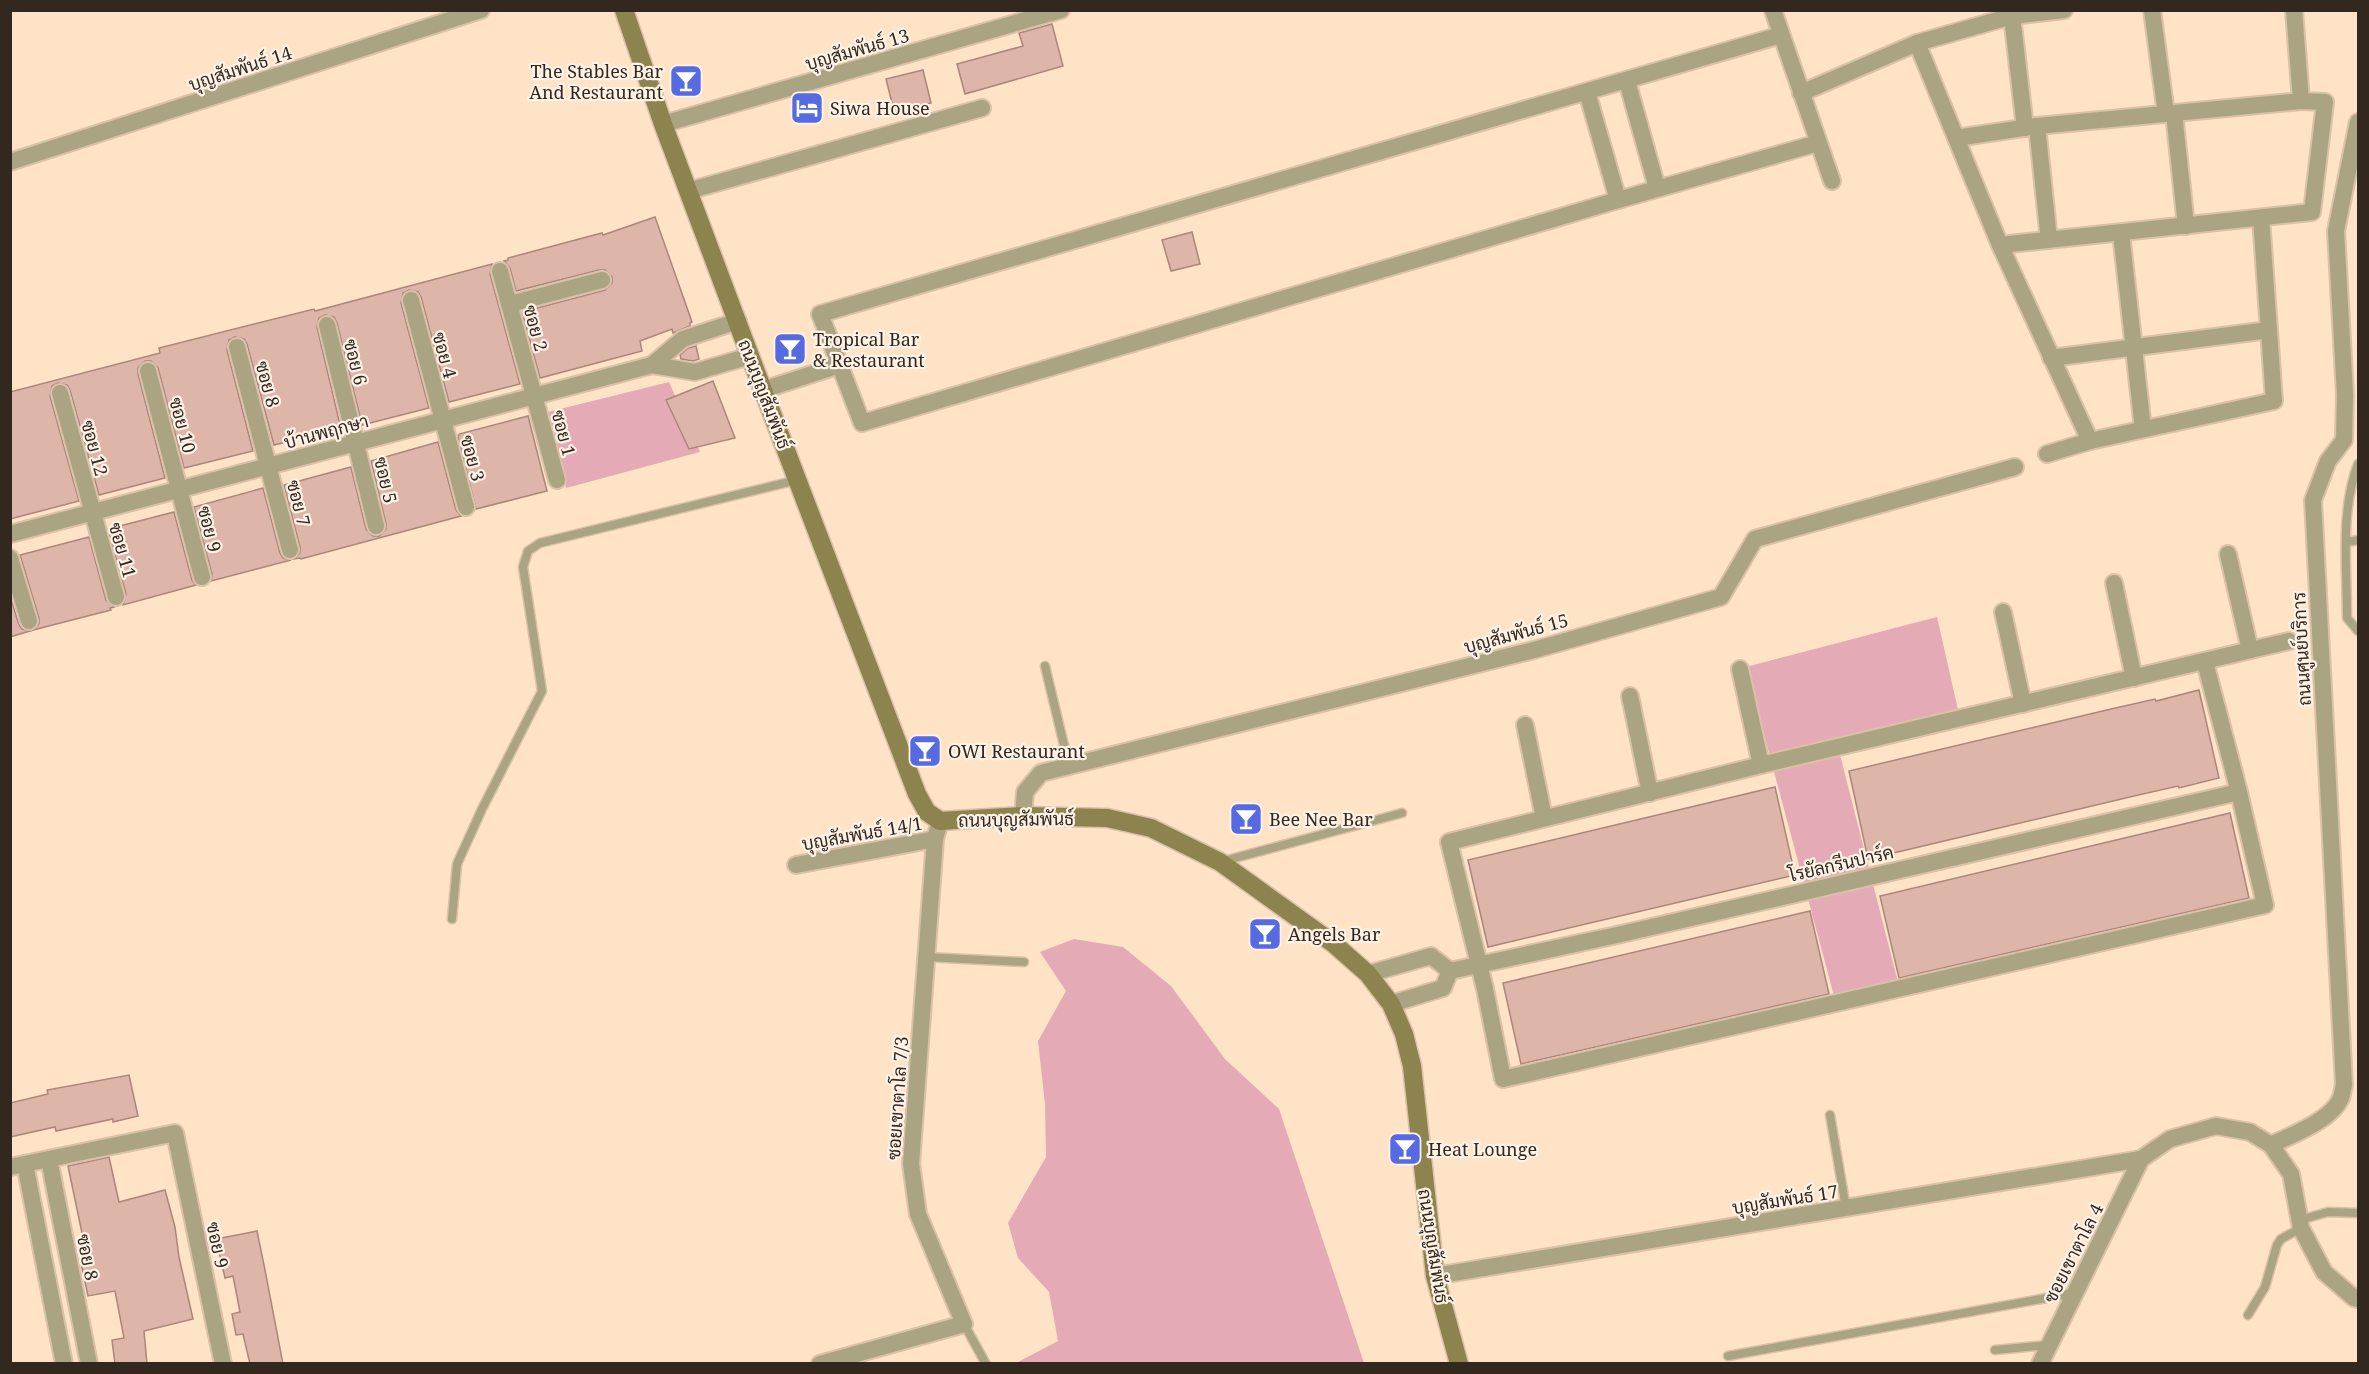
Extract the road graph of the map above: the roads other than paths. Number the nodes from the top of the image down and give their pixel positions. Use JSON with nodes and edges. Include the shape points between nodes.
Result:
{"nodes":[{"id":1,"x":482,"y":10,"type":"edge"},
{"id":2,"x":1061,"y":10,"type":"edge"},
{"id":3,"x":1773,"y":10,"type":"edge"},
{"id":4,"x":2064,"y":10,"type":"edge"},
{"id":5,"x":2152,"y":10,"type":"edge"},
{"id":6,"x":2294,"y":10,"type":"edge"},
{"id":7,"x":629,"y":12,"type":"edge"},
{"id":8,"x":2012,"y":16,"type":"junction"},
{"id":9,"x":1781,"y":35,"type":"junction"},
{"id":10,"x":1917,"y":43,"type":"junction"},
{"id":11,"x":1627,"y":81,"type":"junction"},
{"id":12,"x":1587,"y":92,"type":"junction"},
{"id":13,"x":1801,"y":93,"type":"junction"},
{"id":14,"x":2301,"y":101,"type":"junction"},
{"id":15,"x":982,"y":108,"type":"dead end"},
{"id":16,"x":2170,"y":113,"type":"junction"},
{"id":17,"x":2358,"y":122,"type":"edge"},
{"id":18,"x":663,"y":124,"type":"junction"},
{"id":19,"x":2031,"y":127,"type":"junction"},
{"id":20,"x":1956,"y":138,"type":"junction"},
{"id":21,"x":1818,"y":143,"type":"junction"},
{"id":22,"x":10,"y":162,"type":"edge"},
{"id":23,"x":1832,"y":181,"type":"dead end"},
{"id":24,"x":1658,"y":188,"type":"junction"},
{"id":25,"x":688,"y":191,"type":"junction"},
{"id":26,"x":1618,"y":200,"type":"junction"},
{"id":27,"x":2261,"y":218,"type":"junction"},
{"id":28,"x":2186,"y":226,"type":"junction"},
{"id":29,"x":2121,"y":233,"type":"junction"},
{"id":30,"x":2049,"y":240,"type":"junction"},
{"id":31,"x":2000,"y":245,"type":"junction"},
{"id":32,"x":500,"y":271,"type":"dead end"},
{"id":33,"x":602,"y":280,"type":"dead end"},
{"id":34,"x":411,"y":300,"type":"dead end"},
{"id":35,"x":510,"y":304,"type":"junction"},
{"id":36,"x":738,"y":321,"type":"junction"},
{"id":37,"x":327,"y":325,"type":"dead end"},
{"id":38,"x":2269,"y":330,"type":"junction"},
{"id":39,"x":237,"y":347,"type":"dead end"},
{"id":40,"x":2134,"y":347,"type":"junction"},
{"id":41,"x":750,"y":356,"type":"junction"},
{"id":42,"x":2051,"y":358,"type":"junction"},
{"id":43,"x":652,"y":365,"type":"junction"},
{"id":44,"x":840,"y":365,"type":"junction"},
{"id":45,"x":148,"y":370,"type":"dead end"},
{"id":46,"x":763,"y":390,"type":"junction"},
{"id":47,"x":60,"y":393,"type":"dead end"},
{"id":48,"x":534,"y":396,"type":"junction"},
{"id":49,"x":442,"y":420,"type":"junction"},
{"id":50,"x":2143,"y":429,"type":"junction"},
{"id":51,"x":2090,"y":441,"type":"junction"},
{"id":52,"x":357,"y":443,"type":"junction"},
{"id":53,"x":2047,"y":454,"type":"dead end"},
{"id":54,"x":2358,"y":464,"type":"edge"},
{"id":55,"x":269,"y":466,"type":"junction"},
{"id":56,"x":2015,"y":467,"type":"dead end"},
{"id":57,"x":557,"y":480,"type":"dead end"},
{"id":58,"x":798,"y":480,"type":"junction"},
{"id":59,"x":180,"y":489,"type":"junction"},
{"id":60,"x":466,"y":507,"type":"dead end"},
{"id":61,"x":92,"y":513,"type":"junction"},
{"id":62,"x":376,"y":526,"type":"dead end"},
{"id":63,"x":10,"y":534,"type":"edge"},
{"id":64,"x":2358,"y":540,"type":"edge"},
{"id":65,"x":2347,"y":542,"type":"junction"},
{"id":66,"x":290,"y":550,"type":"dead end"},
{"id":67,"x":2228,"y":554,"type":"dead end"},
{"id":68,"x":10,"y":558,"type":"edge"},
{"id":69,"x":202,"y":577,"type":"dead end"},
{"id":70,"x":2114,"y":583,"type":"dead end"},
{"id":71,"x":116,"y":597,"type":"dead end"},
{"id":72,"x":2003,"y":612,"type":"dead end"},
{"id":73,"x":28,"y":621,"type":"dead end"},
{"id":74,"x":2358,"y":631,"type":"edge"},
{"id":75,"x":2289,"y":641,"type":"dead end"},
{"id":76,"x":2250,"y":650,"type":"junction"},
{"id":77,"x":2205,"y":662,"type":"junction"},
{"id":78,"x":1045,"y":666,"type":"dead end"},
{"id":79,"x":1740,"y":669,"type":"dead end"},
{"id":80,"x":2133,"y":678,"type":"junction"},
{"id":81,"x":1630,"y":696,"type":"dead end"},
{"id":82,"x":2023,"y":704,"type":"junction"},
{"id":83,"x":1525,"y":725,"type":"dead end"},
{"id":84,"x":1761,"y":765,"type":"junction"},
{"id":85,"x":1069,"y":766,"type":"junction"},
{"id":86,"x":2239,"y":792,"type":"junction"},
{"id":87,"x":1650,"y":793,"type":"junction"},
{"id":88,"x":1402,"y":813,"type":"dead end"},
{"id":89,"x":1023,"y":816,"type":"junction"},
{"id":90,"x":1544,"y":818,"type":"junction"},
{"id":91,"x":940,"y":821,"type":"junction"},
{"id":92,"x":935,"y":839,"type":"junction"},
{"id":93,"x":1220,"y":862,"type":"junction"},
{"id":94,"x":796,"y":865,"type":"dead end"},
{"id":95,"x":452,"y":919,"type":"dead end"},
{"id":96,"x":926,"y":957,"type":"junction"},
{"id":97,"x":1024,"y":962,"type":"dead end"},
{"id":98,"x":1478,"y":964,"type":"junction"},
{"id":99,"x":1450,"y":970,"type":"junction"},
{"id":100,"x":1368,"y":974,"type":"junction"},
{"id":101,"x":1391,"y":1004,"type":"junction"},
{"id":102,"x":1830,"y":1115,"type":"dead end"},
{"id":103,"x":2271,"y":1144,"type":"junction"},
{"id":104,"x":49,"y":1159,"type":"junction"},
{"id":105,"x":2141,"y":1160,"type":"junction"},
{"id":106,"x":18,"y":1165,"type":"edge"},
{"id":107,"x":1846,"y":1208,"type":"junction"},
{"id":108,"x":2358,"y":1213,"type":"edge"},
{"id":109,"x":2300,"y":1224,"type":"junction"},
{"id":110,"x":1435,"y":1276,"type":"junction"},
{"id":111,"x":2074,"y":1293,"type":"junction"},
{"id":112,"x":2358,"y":1299,"type":"edge"},
{"id":113,"x":2248,"y":1315,"type":"dead end"},
{"id":114,"x":964,"y":1324,"type":"junction"},
{"id":115,"x":2048,"y":1345,"type":"junction"},
{"id":116,"x":1995,"y":1350,"type":"dead end"},
{"id":117,"x":1728,"y":1356,"type":"dead end"},
{"id":118,"x":64,"y":1364,"type":"edge"},
{"id":119,"x":89,"y":1364,"type":"edge"},
{"id":120,"x":223,"y":1364,"type":"edge"},
{"id":121,"x":820,"y":1364,"type":"edge"},
{"id":122,"x":986,"y":1364,"type":"edge"},
{"id":123,"x":1459,"y":1364,"type":"edge"},
{"id":124,"x":2040,"y":1364,"type":"edge"}],
"edges":[{"from":1,"to":22,"type":"street","name":"บุญสัมพันธ์ 14"},
{"from":2,"to":18,"type":"street","name":"บุญสัมพันธ์ 13"},
{"from":3,"to":9,"type":"street"},
{"from":4,"to":8,"type":"street"},
{"from":5,"to":16,"type":"street"},
{"from":6,"to":14,"type":"street"},
{"from":7,"to":18,"type":"street","name":"ถนนบุญสัมพันธ์"},
{"from":8,"to":10,"type":"street"},
{"from":8,"to":19,"type":"street"},
{"from":9,"to":11,"type":"street"},
{"from":9,"to":13,"type":"street"},
{"from":10,"to":13,"type":"street"},
{"from":10,"to":20,"type":"street"},
{"from":11,"to":12,"type":"street"},
{"from":11,"to":24,"type":"street"},
{"from":12,"to":26,"type":"street"},
{"from":12,"to":44,"type":"street","via":[[820,314]]},
{"from":13,"to":21,"type":"street"},
{"from":14,"to":16,"type":"street"},
{"from":14,"to":27,"type":"street","via":[[2325,102],[2312,212]]},
{"from":15,"to":25,"type":"street"},
{"from":16,"to":19,"type":"street"},
{"from":16,"to":28,"type":"street"},
{"from":17,"to":103,"type":"street","name":"ถนนศูนย์บริการ","via":[[2336,231],[2344,440],[2328,462],[2313,500],[2344,1084],[2341,1100],[2331,1111]]},
{"from":18,"to":25,"type":"street","name":"ถนนบุญสัมพันธ์"},
{"from":19,"to":20,"type":"street"},
{"from":19,"to":30,"type":"street"},
{"from":20,"to":31,"type":"street"},
{"from":21,"to":23,"type":"street"},
{"from":21,"to":24,"type":"street"},
{"from":24,"to":26,"type":"street"},
{"from":25,"to":36,"type":"street","name":"ถนนบุญสัมพันธ์"},
{"from":26,"to":44,"type":"street","via":[[862,423]]},
{"from":27,"to":28,"type":"street"},
{"from":27,"to":38,"type":"street"},
{"from":28,"to":29,"type":"street"},
{"from":29,"to":30,"type":"street"},
{"from":29,"to":40,"type":"street"},
{"from":30,"to":31,"type":"street"},
{"from":31,"to":42,"type":"street"},
{"from":32,"to":35,"type":"street","name":"ซอย 2"},
{"from":33,"to":35,"type":"street"},
{"from":34,"to":49,"type":"street","name":"ซอย 4"},
{"from":35,"to":48,"type":"street","name":"ซอย 2"},
{"from":36,"to":41,"type":"street","name":"ถนนบุญสัมพันธ์"},
{"from":36,"to":43,"type":"street","name":"บ้านพฤกษา","via":[[683,339]]},
{"from":37,"to":52,"type":"street","name":"ซอย 6"},
{"from":38,"to":40,"type":"street"},
{"from":38,"to":50,"type":"street","via":[[2274,401]]},
{"from":39,"to":55,"type":"street","name":"ซอย 8"},
{"from":40,"to":42,"type":"street"},
{"from":40,"to":50,"type":"street"},
{"from":41,"to":43,"type":"street","name":"บ้านพฤกษา","via":[[694,372]]},
{"from":41,"to":46,"type":"street","name":"ถนนบุญสัมพันธ์"},
{"from":42,"to":51,"type":"street"},
{"from":43,"to":48,"type":"street","name":"บ้านพฤกษา"},
{"from":44,"to":46,"type":"street"},
{"from":45,"to":59,"type":"street","name":"ซอย 10"},
{"from":46,"to":58,"type":"street","name":"ถนนบุญสัมพันธ์"},
{"from":47,"to":61,"type":"street","name":"ซอย 12"},
{"from":48,"to":49,"type":"street","name":"บ้านพฤกษา"},
{"from":48,"to":57,"type":"street","name":"ซอย 1"},
{"from":49,"to":52,"type":"street","name":"บ้านพฤกษา"},
{"from":49,"to":60,"type":"street","name":"ซอย 3"},
{"from":50,"to":51,"type":"street"},
{"from":51,"to":53,"type":"street"},
{"from":52,"to":55,"type":"street","name":"บ้านพฤกษา"},
{"from":52,"to":62,"type":"street","name":"ซอย 5"},
{"from":54,"to":65,"type":"lane"},
{"from":55,"to":59,"type":"street","name":"บ้านพฤกษา"},
{"from":55,"to":66,"type":"street","name":"ซอย 7"},
{"from":56,"to":85,"type":"street","name":"บุญสัมพันธ์ 15","via":[[1755,539],[1721,597],[1533,650]]},
{"from":58,"to":91,"type":"street","name":"ถนนบุญสัมพันธ์","via":[[917,794],[927,812]]},
{"from":58,"to":95,"type":"lane","via":[[540,543],[528,551],[523,567],[542,691],[457,864]]},
{"from":59,"to":61,"type":"street","name":"บ้านพฤกษา"},
{"from":59,"to":69,"type":"street","name":"ซอย 9"},
{"from":61,"to":63,"type":"street","name":"บ้านพฤกษา"},
{"from":61,"to":71,"type":"street","name":"ซอย 11"},
{"from":64,"to":65,"type":"lane"},
{"from":65,"to":74,"type":"lane","via":[[2347,618]]},
{"from":67,"to":76,"type":"street"},
{"from":68,"to":73,"type":"street"},
{"from":70,"to":80,"type":"street"},
{"from":72,"to":82,"type":"street"},
{"from":75,"to":76,"type":"street"},
{"from":76,"to":77,"type":"street"},
{"from":77,"to":80,"type":"street"},
{"from":77,"to":86,"type":"street"},
{"from":78,"to":85,"type":"lane"},
{"from":79,"to":84,"type":"street"},
{"from":80,"to":82,"type":"street"},
{"from":81,"to":87,"type":"street"},
{"from":82,"to":84,"type":"street"},
{"from":83,"to":90,"type":"street"},
{"from":84,"to":87,"type":"street"},
{"from":85,"to":89,"type":"street","name":"บุญสัมพันธ์ 15","via":[[1041,773],[1025,792]]},
{"from":86,"to":98,"type":"street","name":"โรยัลกรีนปาร์ค"},
{"from":86,"to":98,"type":"street","via":[[2265,905],[1503,1079]]},
{"from":87,"to":90,"type":"street"},
{"from":88,"to":93,"type":"lane"},
{"from":89,"to":91,"type":"street","name":"ถนนบุญสัมพันธ์"},
{"from":89,"to":93,"type":"street","name":"ถนนบุญสัมพันธ์","via":[[1107,818],[1151,828]]},
{"from":90,"to":98,"type":"street","via":[[1449,842]]},
{"from":91,"to":92,"type":"street","name":"ซอยเขาตาโล 7/3"},
{"from":92,"to":94,"type":"street","name":"บุญสัมพันธ์ 14/1"},
{"from":92,"to":96,"type":"street","name":"ซอยเขาตาโล 7/3"},
{"from":93,"to":100,"type":"street","name":"ถนนบุญสัมพันธ์","via":[[1334,944]]},
{"from":96,"to":97,"type":"lane"},
{"from":96,"to":114,"type":"street","name":"ซอยเขาตาโล 7/3","via":[[911,1164],[918,1214]]},
{"from":98,"to":99,"type":"street","name":"โรยัลกรีนปาร์ค"},
{"from":99,"to":100,"type":"street","via":[[1431,956]]},
{"from":99,"to":101,"type":"street","via":[[1443,988]]},
{"from":100,"to":101,"type":"street","name":"ถนนบุญสัมพันธ์"},
{"from":101,"to":110,"type":"street","name":"ถนนบุญสัมพันธ์","via":[[1412,1066]]},
{"from":102,"to":107,"type":"lane"},
{"from":103,"to":105,"type":"street","via":[[2250,1132],[2216,1126],[2170,1139]]},
{"from":103,"to":109,"type":"street","via":[[2291,1174]]},
{"from":104,"to":106,"type":"street"},
{"from":104,"to":119,"type":"street","name":"ซอย 8"},
{"from":104,"to":120,"type":"street","name":"ซอย 9","via":[[175,1134]]},
{"from":105,"to":107,"type":"street","name":"บุญสัมพันธ์ 17"},
{"from":105,"to":111,"type":"street","name":"ซอยเขาตาโล 4"},
{"from":106,"to":118,"type":"street"},
{"from":107,"to":110,"type":"street","name":"บุญสัมพันธ์ 17"},
{"from":108,"to":109,"type":"lane","via":[[2328,1212]]},
{"from":109,"to":112,"type":"street","via":[[2324,1272]]},
{"from":109,"to":113,"type":"lane","via":[[2277,1245],[2265,1287]]},
{"from":110,"to":123,"type":"street","name":"ถนนบุญสัมพันธ์"},
{"from":111,"to":115,"type":"street","name":"ซอยเขาตาโล 4"},
{"from":111,"to":117,"type":"lane"},
{"from":114,"to":121,"type":"street"},
{"from":114,"to":122,"type":"lane","name":"ซอยเขาตาโล 7/3"},
{"from":115,"to":116,"type":"lane"},
{"from":115,"to":124,"type":"street","name":"ซอยเขาตาโล 4"}]}
